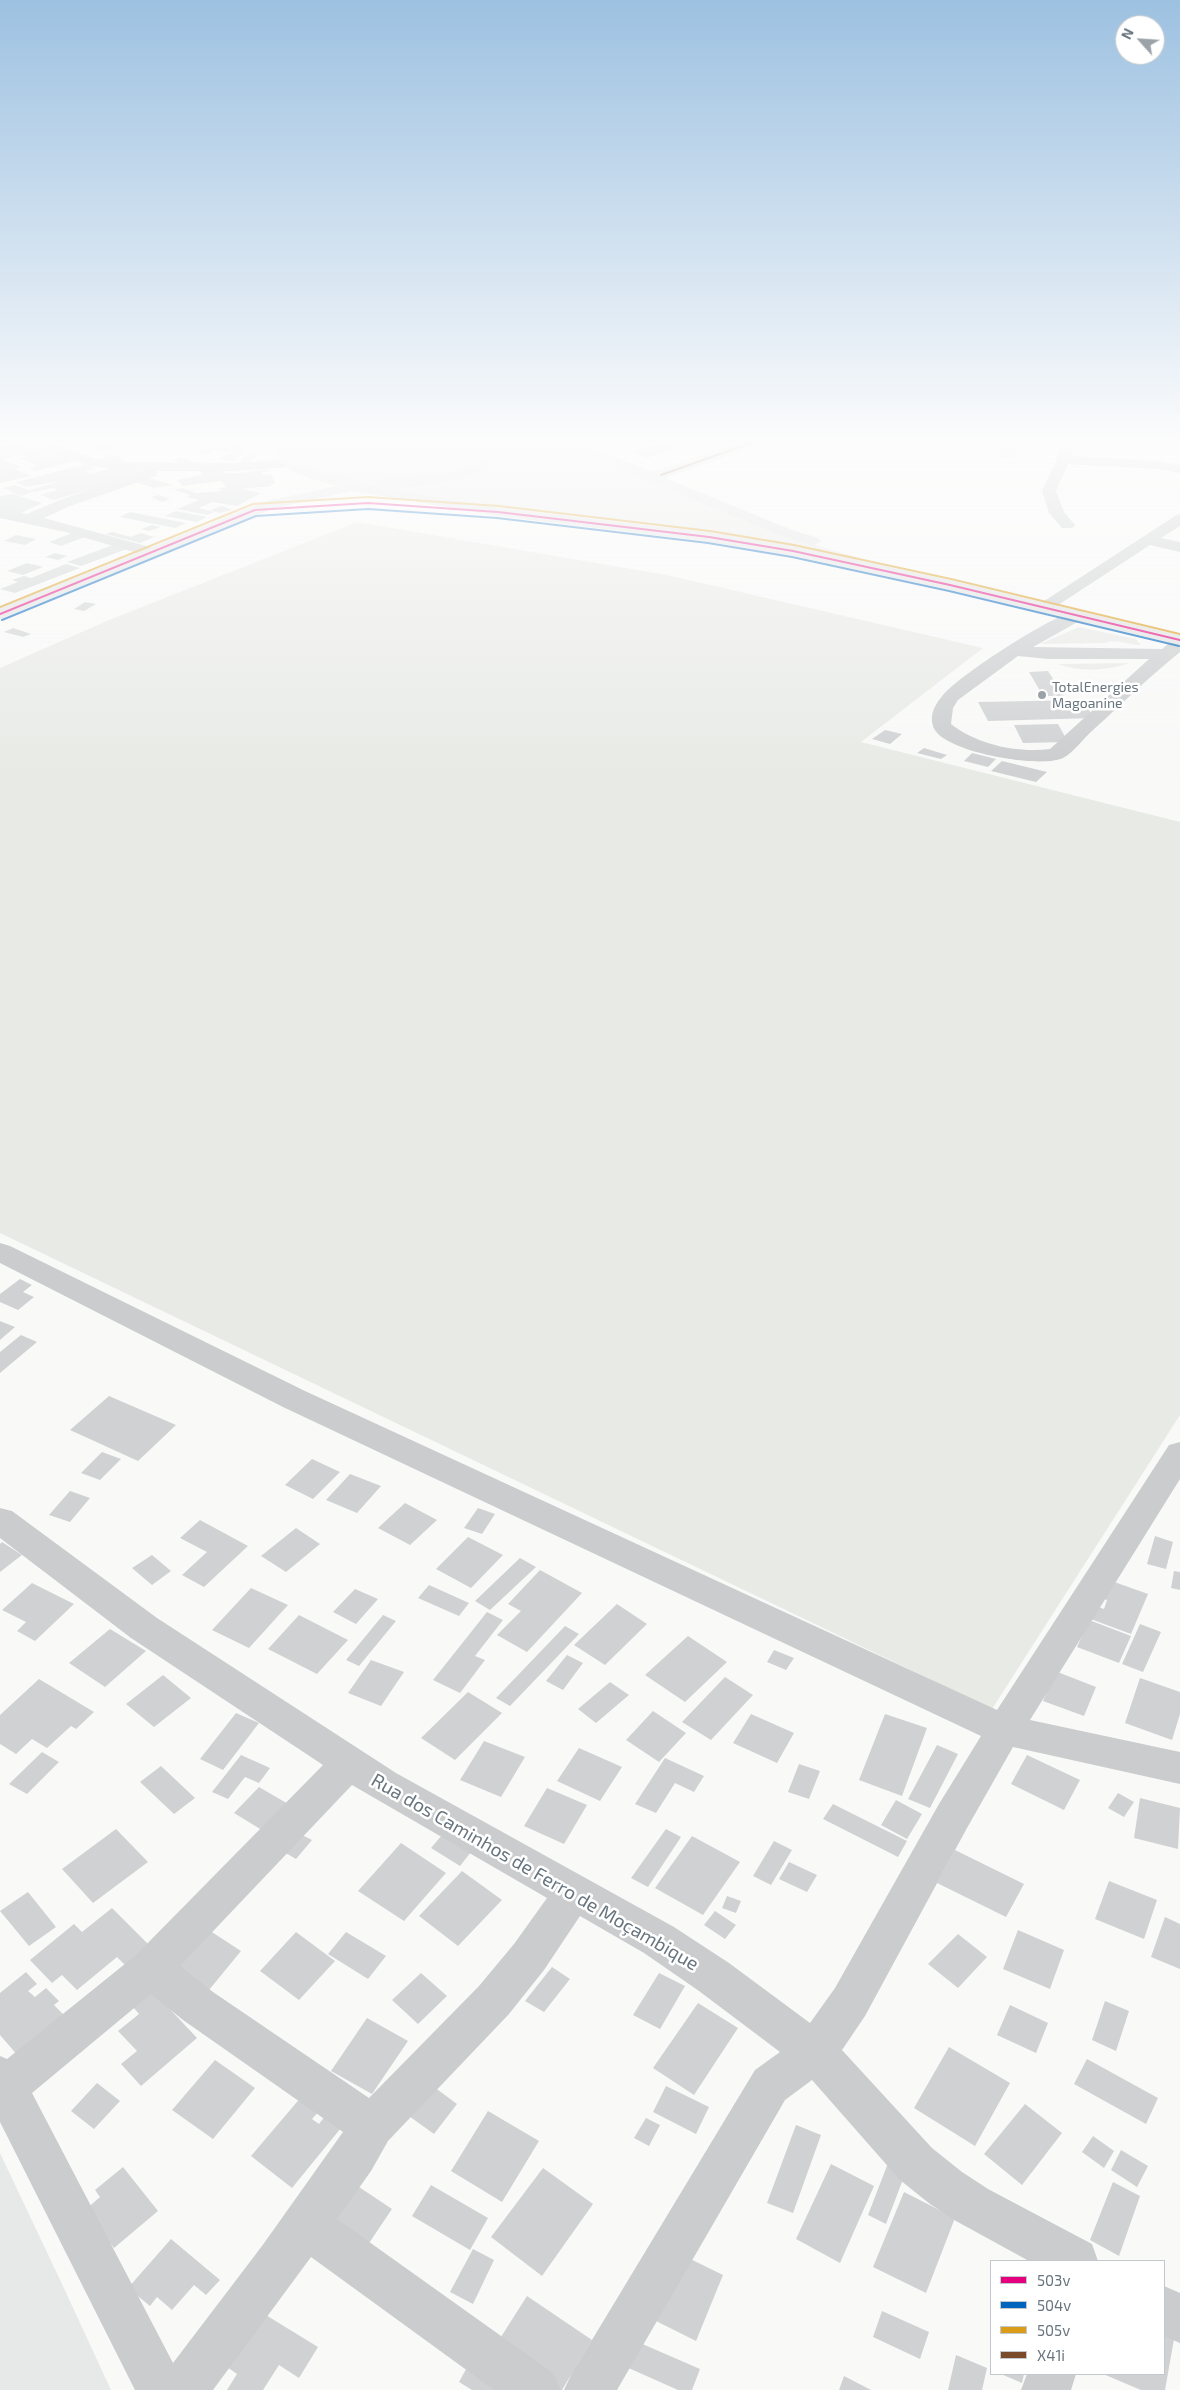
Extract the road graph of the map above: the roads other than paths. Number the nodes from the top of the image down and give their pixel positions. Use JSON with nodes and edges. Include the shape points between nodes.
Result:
{"nodes":[{"id":1,"x":151,"y":552,"type":"edge"},
{"id":2,"x":157,"y":552,"type":"edge"},
{"id":3,"x":795,"y":552,"type":"edge"},
{"id":4,"x":845,"y":552,"type":"edge"},
{"id":5,"x":1130,"y":552,"type":"edge"},
{"id":6,"x":950,"y":585,"type":"junction"},
{"id":7,"x":1043,"y":608,"type":"junction"},
{"id":8,"x":0,"y":614,"type":"edge"},
{"id":9,"x":1077,"y":615,"type":"junction"},
{"id":10,"x":0,"y":619,"type":"edge"},
{"id":11,"x":1176,"y":645,"type":"edge"},
{"id":12,"x":1015,"y":650,"type":"junction"},
{"id":13,"x":0,"y":1252,"type":"edge"},
{"id":14,"x":1180,"y":1453,"type":"edge"},
{"id":15,"x":0,"y":1520,"type":"edge"},
{"id":16,"x":1004,"y":1730,"type":"junction"},
{"id":17,"x":350,"y":1762,"type":"junction"},
{"id":18,"x":1180,"y":1768,"type":"edge"},
{"id":19,"x":575,"y":1891,"type":"junction"},
{"id":20,"x":152,"y":1968,"type":"junction"},
{"id":21,"x":815,"y":2052,"type":"junction"},
{"id":22,"x":3,"y":2083,"type":"edge"},
{"id":23,"x":372,"y":2126,"type":"junction"},
{"id":24,"x":306,"y":2225,"type":"junction"},
{"id":25,"x":1073,"y":2260,"type":"edge"},
{"id":26,"x":1165,"y":2311,"type":"edge"},
{"id":27,"x":1180,"y":2319,"type":"edge"},
{"id":28,"x":1051,"y":2375,"type":"edge"},
{"id":29,"x":160,"y":2390,"type":"edge"},
{"id":30,"x":183,"y":2390,"type":"edge"},
{"id":31,"x":536,"y":2390,"type":"edge"},
{"id":32,"x":589,"y":2390,"type":"edge"},
{"id":33,"x":1046,"y":2390,"type":"edge"}],
"edges":[{"from":1,"to":8,"type":"main road"},
{"from":2,"to":10,"type":"main road"},
{"from":3,"to":6,"type":"main road"},
{"from":4,"to":6,"type":"main road"},
{"from":5,"to":7,"type":"street"},
{"from":6,"to":7,"type":"main road"},
{"from":7,"to":9,"type":"main road"},
{"from":9,"to":11,"type":"main road"},
{"from":9,"to":12,"type":"street"},
{"from":11,"to":12,"type":"street","via":[[1048,654]]},
{"from":11,"to":12,"type":"street","via":[[1056,754],[1031,757],[982,748],[957,738],[942,726],[946,703],[961,688]]},
{"from":13,"to":16,"type":"street","via":[[294,1398]]},
{"from":14,"to":16,"type":"street"},
{"from":15,"to":17,"type":"street","name":"Rua dos Caminhos de Ferro de Moçambique","via":[[144,1628]]},
{"from":16,"to":18,"type":"street"},
{"from":16,"to":21,"type":"street","via":[[850,2002]]},
{"from":17,"to":19,"type":"street","name":"Rua dos Caminhos de Ferro de Moçambique","via":[[382,1784]]},
{"from":17,"to":20,"type":"street"},
{"from":19,"to":21,"type":"street","name":"Rua dos Caminhos de Ferro de Moçambique","via":[[659,1940]]},
{"from":19,"to":23,"type":"street","via":[[494,2000]]},
{"from":20,"to":22,"type":"street"},
{"from":20,"to":23,"type":"street","via":[[198,2006]]},
{"from":21,"to":25,"type":"street","name":"Rua dos Caminhos de Ferro de Moçambique","via":[[916,2164],[972,2204]]},
{"from":21,"to":32,"type":"street","via":[[770,2086]]},
{"from":22,"to":29,"type":"street"},
{"from":23,"to":24,"type":"street"},
{"from":24,"to":30,"type":"street"},
{"from":24,"to":31,"type":"street"},
{"from":26,"to":27,"type":"street"},
{"from":28,"to":33,"type":"street"}]}
